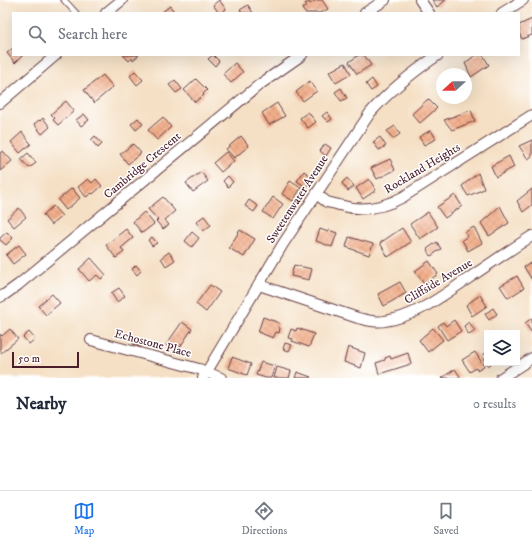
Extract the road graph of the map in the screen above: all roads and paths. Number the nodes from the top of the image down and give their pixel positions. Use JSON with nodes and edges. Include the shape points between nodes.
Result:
{"nodes":[{"id":1,"x":64,"y":0,"type":"edge"},
{"id":2,"x":122,"y":0,"type":"edge"},
{"id":3,"x":385,"y":0,"type":"edge"},
{"id":4,"x":420,"y":0,"type":"edge"},
{"id":5,"x":523,"y":0,"type":"edge"},
{"id":6,"x":75,"y":12,"type":"edge"},
{"id":7,"x":107,"y":12,"type":"edge"},
{"id":8,"x":367,"y":12,"type":"edge"},
{"id":9,"x":428,"y":12,"type":"edge"},
{"id":10,"x":504,"y":12,"type":"edge"},
{"id":11,"x":55,"y":56,"type":"edge"},
{"id":12,"x":301,"y":56,"type":"edge"},
{"id":13,"x":437,"y":56,"type":"edge"},
{"id":14,"x":0,"y":103,"type":"edge"},
{"id":15,"x":532,"y":115,"type":"edge"},
{"id":16,"x":317,"y":194,"type":"junction"},
{"id":17,"x":532,"y":236,"type":"edge"},
{"id":18,"x":259,"y":285,"type":"junction"},
{"id":19,"x":0,"y":297,"type":"edge"},
{"id":20,"x":91,"y":340,"type":"dead end"},
{"id":21,"x":532,"y":358,"type":"edge"},
{"id":22,"x":205,"y":375,"type":"edge"},
{"id":23,"x":220,"y":378,"type":"edge"},
{"id":24,"x":501,"y":378,"type":"edge"}],
"edges":[{"from":1,"to":6,"type":"lane"},
{"from":2,"to":7,"type":"street"},
{"from":3,"to":8,"type":"street"},
{"from":4,"to":9,"type":"street"},
{"from":5,"to":10,"type":"street"},
{"from":11,"to":14,"type":"street"},
{"from":12,"to":19,"type":"street","name":"Cambridge Crescent","via":[[259,84],[18,285]]},
{"from":13,"to":16,"type":"street","name":"Sweetenwater Avenue","via":[[378,103]]},
{"from":15,"to":16,"type":"street","name":"Rockland Heights","via":[[393,203],[358,209],[328,202]]},
{"from":16,"to":18,"type":"street","name":"Sweetenwater Avenue"},
{"from":17,"to":18,"type":"street","name":"Cliffside Avenue","via":[[438,299],[410,314],[384,322],[358,318]]},
{"from":18,"to":22,"type":"street","name":"Sweetenwater Avenue"},
{"from":20,"to":22,"type":"street","name":"Echostone Place","via":[[199,369]]},
{"from":21,"to":24,"type":"street"},
{"from":22,"to":23,"type":"street","name":"Echostone Place"}]}
